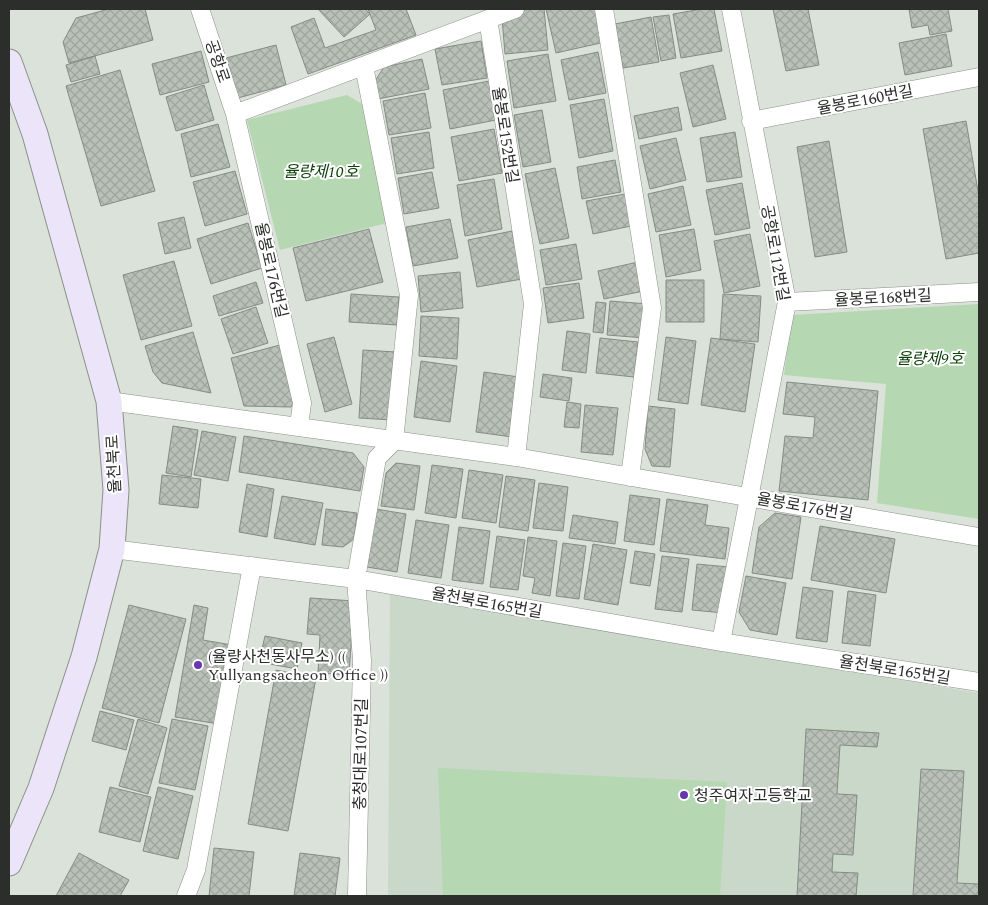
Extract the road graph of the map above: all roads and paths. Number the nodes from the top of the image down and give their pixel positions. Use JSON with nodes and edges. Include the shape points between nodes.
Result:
{"nodes":[{"id":1,"x":200,"y":9,"type":"edge"},
{"id":2,"x":516,"y":9,"type":"edge"},
{"id":3,"x":604,"y":9,"type":"edge"},
{"id":4,"x":731,"y":9,"type":"edge"},
{"id":5,"x":488,"y":19,"type":"junction"},
{"id":6,"x":9,"y":62,"type":"edge"},
{"id":7,"x":364,"y":66,"type":"junction"},
{"id":8,"x":979,"y":77,"type":"edge"},
{"id":9,"x":235,"y":114,"type":"junction"},
{"id":10,"x":751,"y":121,"type":"junction"},
{"id":11,"x":979,"y":292,"type":"edge"},
{"id":12,"x":787,"y":302,"type":"junction"},
{"id":13,"x":109,"y":401,"type":"junction"},
{"id":14,"x":300,"y":426,"type":"junction"},
{"id":15,"x":394,"y":441,"type":"junction"},
{"id":16,"x":516,"y":457,"type":"junction"},
{"id":17,"x":630,"y":477,"type":"junction"},
{"id":18,"x":748,"y":497,"type":"junction"},
{"id":19,"x":979,"y":537,"type":"edge"},
{"id":20,"x":112,"y":549,"type":"junction"},
{"id":21,"x":252,"y":566,"type":"junction"},
{"id":22,"x":356,"y":580,"type":"junction"},
{"id":23,"x":722,"y":642,"type":"junction"},
{"id":24,"x":979,"y":682,"type":"edge"},
{"id":25,"x":9,"y":863,"type":"edge"},
{"id":26,"x":186,"y":896,"type":"edge"},
{"id":27,"x":357,"y":896,"type":"edge"}],
"edges":[{"from":1,"to":9,"type":"street","name":"공항로"},
{"from":2,"to":5,"type":"street"},
{"from":3,"to":17,"type":"street","via":[[652,308]]},
{"from":4,"to":10,"type":"street","name":"공항로112번길"},
{"from":5,"to":7,"type":"street"},
{"from":5,"to":16,"type":"street","name":"율봉로152번길","via":[[533,304]]},
{"from":6,"to":13,"type":"street","name":"율천북로","via":[[35,134]]},
{"from":7,"to":9,"type":"street"},
{"from":7,"to":15,"type":"street","via":[[409,295]]},
{"from":8,"to":10,"type":"street","name":"율봉로160번길"},
{"from":9,"to":14,"type":"street","name":"율봉로176번길","via":[[302,403]]},
{"from":10,"to":12,"type":"street","name":"공항로112번길"},
{"from":11,"to":12,"type":"street","name":"율봉로168번길"},
{"from":12,"to":18,"type":"street","name":"공항로112번길"},
{"from":13,"to":14,"type":"street","name":"율봉로176번길"},
{"from":13,"to":20,"type":"street","name":"율천북로","via":[[116,490]]},
{"from":14,"to":15,"type":"street","name":"율봉로176번길"},
{"from":15,"to":16,"type":"street","name":"율봉로176번길"},
{"from":15,"to":22,"type":"street","name":"충청대로107번길","via":[[377,458]]},
{"from":16,"to":17,"type":"street","name":"율봉로176번길"},
{"from":17,"to":18,"type":"street","name":"율봉로176번길"},
{"from":18,"to":19,"type":"street","name":"율봉로176번길"},
{"from":18,"to":23,"type":"street"},
{"from":20,"to":21,"type":"street","name":"율천북로165번길"},
{"from":20,"to":25,"type":"street","name":"율천북로","via":[[84,657],[41,788]]},
{"from":21,"to":22,"type":"street","name":"율천북로165번길"},
{"from":21,"to":26,"type":"street","via":[[196,870]]},
{"from":22,"to":23,"type":"street","name":"율천북로165번길"},
{"from":22,"to":27,"type":"street","name":"충청대로107번길","via":[[362,660]]},
{"from":23,"to":24,"type":"street","name":"율천북로165번길"}]}
